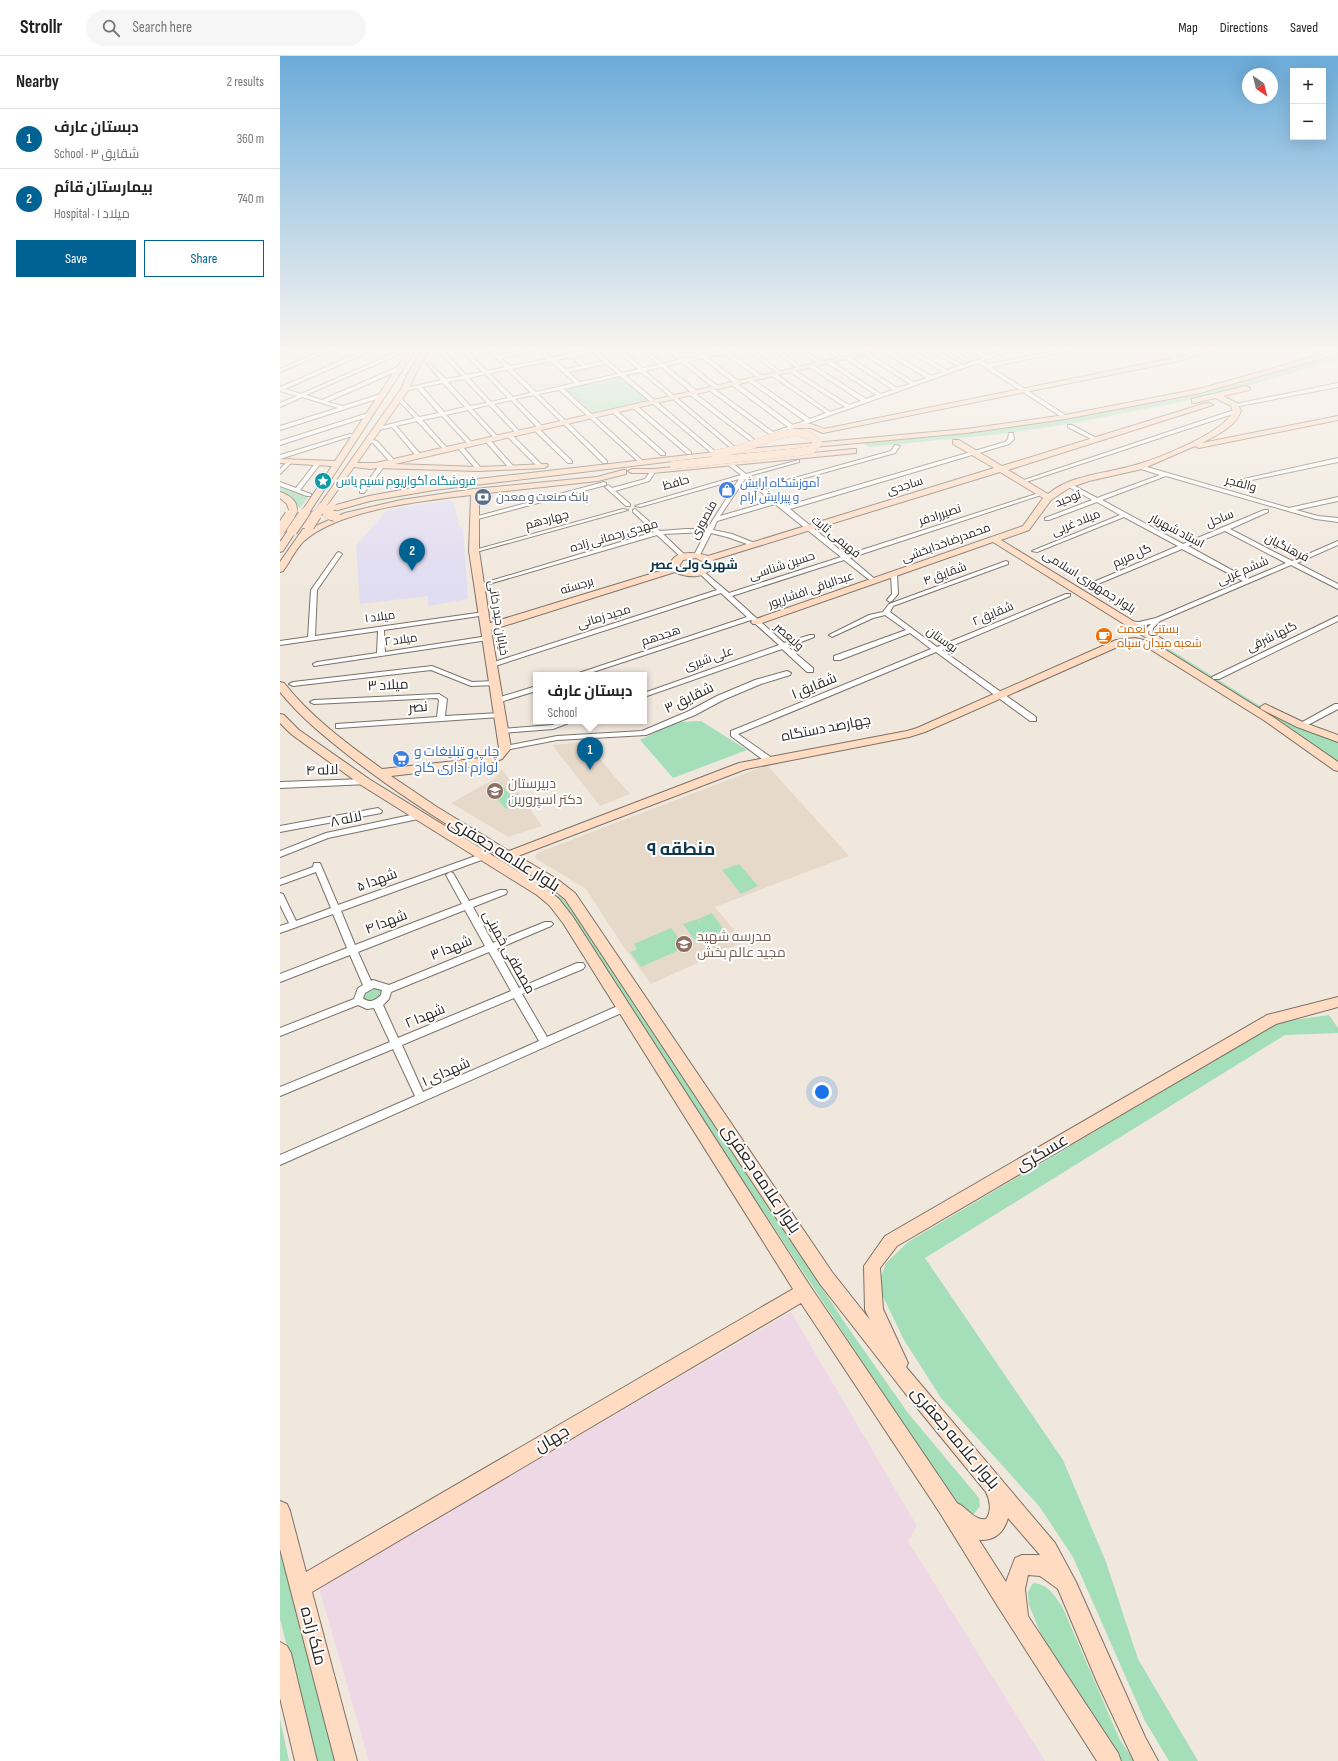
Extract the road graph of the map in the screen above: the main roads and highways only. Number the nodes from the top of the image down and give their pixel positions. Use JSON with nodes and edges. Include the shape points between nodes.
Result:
{"nodes":[{"id":1,"x":360,"y":429,"type":"edge"},
{"id":2,"x":378,"y":429,"type":"edge"},
{"id":3,"x":540,"y":429,"type":"edge"},
{"id":4,"x":817,"y":429,"type":"edge"},
{"id":5,"x":829,"y":429,"type":"edge"},
{"id":6,"x":982,"y":429,"type":"edge"},
{"id":7,"x":1131,"y":429,"type":"edge"},
{"id":8,"x":1221,"y":429,"type":"edge"},
{"id":9,"x":1285,"y":429,"type":"edge"},
{"id":10,"x":822,"y":430,"type":"junction"},
{"id":11,"x":980,"y":438,"type":"dead end"},
{"id":12,"x":860,"y":441,"type":"junction"},
{"id":13,"x":956,"y":442,"type":"dead end"},
{"id":14,"x":802,"y":446,"type":"junction"},
{"id":15,"x":866,"y":449,"type":"junction"},
{"id":16,"x":1182,"y":449,"type":"junction"},
{"id":17,"x":715,"y":454,"type":"junction"},
{"id":18,"x":280,"y":461,"type":"edge"},
{"id":19,"x":336,"y":464,"type":"junction"},
{"id":20,"x":352,"y":466,"type":"junction"},
{"id":21,"x":371,"y":467,"type":"junction"},
{"id":22,"x":577,"y":468,"type":"junction"},
{"id":23,"x":1000,"y":469,"type":"junction"},
{"id":24,"x":624,"y":470,"type":"junction"},
{"id":25,"x":475,"y":492,"type":"junction"},
{"id":26,"x":280,"y":495,"type":"edge"},
{"id":27,"x":339,"y":495,"type":"junction"},
{"id":28,"x":1045,"y":496,"type":"junction"},
{"id":29,"x":354,"y":498,"type":"junction"},
{"id":30,"x":347,"y":515,"type":"junction"},
{"id":31,"x":280,"y":524,"type":"edge"},
{"id":32,"x":280,"y":530,"type":"edge"},
{"id":33,"x":301,"y":539,"type":"junction"},
{"id":34,"x":994,"y":539,"type":"junction"},
{"id":35,"x":985,"y":542,"type":"junction"},
{"id":36,"x":280,"y":549,"type":"edge"},
{"id":37,"x":708,"y":560,"type":"junction"},
{"id":38,"x":676,"y":569,"type":"junction"},
{"id":39,"x":280,"y":570,"type":"edge"},
{"id":40,"x":874,"y":581,"type":"joint"},
{"id":41,"x":754,"y":620,"type":"road end"},
{"id":42,"x":1128,"y":627,"type":"junction"},
{"id":43,"x":487,"y":633,"type":"junction"},
{"id":44,"x":1148,"y":638,"type":"junction"},
{"id":45,"x":286,"y":684,"type":"edge"},
{"id":46,"x":996,"y":693,"type":"junction"},
{"id":47,"x":305,"y":714,"type":"junction"},
{"id":48,"x":282,"y":720,"type":"edge"},
{"id":49,"x":318,"y":727,"type":"junction"},
{"id":50,"x":299,"y":735,"type":"junction"},
{"id":51,"x":1338,"y":739,"type":"edge"},
{"id":52,"x":1338,"y":767,"type":"edge"},
{"id":53,"x":380,"y":773,"type":"junction"},
{"id":54,"x":504,"y":853,"type":"junction"},
{"id":55,"x":1338,"y":1002,"type":"edge"},
{"id":56,"x":804,"y":1292,"type":"junction"},
{"id":57,"x":910,"y":1386,"type":"junction"},
{"id":58,"x":990,"y":1480,"type":"junction"},
{"id":59,"x":947,"y":1506,"type":"junction"},
{"id":60,"x":280,"y":1511,"type":"edge"},
{"id":61,"x":300,"y":1587,"type":"junction"},
{"id":62,"x":1069,"y":1589,"type":"junction"},
{"id":63,"x":1020,"y":1622,"type":"junction"},
{"id":64,"x":280,"y":1653,"type":"edge"},
{"id":65,"x":306,"y":1761,"type":"edge"},
{"id":66,"x":346,"y":1761,"type":"edge"},
{"id":67,"x":1110,"y":1761,"type":"edge"},
{"id":68,"x":1147,"y":1761,"type":"edge"}],
"edges":[{"from":1,"to":19,"type":"main road"},
{"from":2,"to":20,"type":"main road"},
{"from":3,"to":21,"type":"main road"},
{"from":4,"to":10,"type":"main road"},
{"from":5,"to":10,"type":"main road"},
{"from":6,"to":12,"type":"main road"},
{"from":7,"to":23,"type":"main road","name":"ساجدی"},
{"from":8,"to":16,"type":"main road"},
{"from":9,"to":16,"type":"main road"},
{"from":10,"to":14,"type":"main road","via":[[821,440]]},
{"from":11,"to":15,"type":"main road"},
{"from":12,"to":14,"type":"main road"},
{"from":12,"to":15,"type":"main road","via":[[856,445]]},
{"from":13,"to":23,"type":"main road"},
{"from":14,"to":17,"type":"main road"},
{"from":15,"to":24,"type":"main road","via":[[653,471]]},
{"from":16,"to":28,"type":"main road","via":[[1140,467],[1069,485]]},
{"from":17,"to":24,"type":"main road","via":[[642,463]]},
{"from":17,"to":24,"type":"main road","bridge":true,"via":[[793,433],[811,436],[818,443],[811,450],[798,452]]},
{"from":18,"to":19,"type":"main road"},
{"from":19,"to":36,"type":"main road","bridge":true},
{"from":20,"to":21,"type":"main road"},
{"from":20,"to":27,"type":"main road"},
{"from":21,"to":22,"type":"main road"},
{"from":22,"to":24,"type":"main road"},
{"from":22,"to":29,"type":"main road","via":[[425,485]]},
{"from":23,"to":28,"type":"main road"},
{"from":23,"to":37,"type":"main road","name":"ساجدی"},
{"from":24,"to":25,"type":"main road","via":[[601,481]]},
{"from":24,"to":31,"type":"main road","via":[[441,486],[346,504]]},
{"from":24,"to":32,"type":"main road","via":[[408,496],[352,508]]},
{"from":25,"to":30,"type":"main road"},
{"from":25,"to":43,"type":"main road","name":"خیابان حیدر خانی","via":[[474,551]]},
{"from":26,"to":32,"type":"main road","bridge":true,"via":[[293,504],[293,511]]},
{"from":27,"to":29,"type":"main road"},
{"from":27,"to":33,"type":"main road","bridge":true,"via":[[322,507]]},
{"from":28,"to":34,"type":"main road","name":"محمدرضاخدابخشی","via":[[1026,528]]},
{"from":29,"to":30,"type":"main road","bridge":true,"via":[[332,506],[327,511],[327,514],[335,516]]},
{"from":30,"to":33,"type":"main road","via":[[323,524]]},
{"from":33,"to":39,"type":"main road"},
{"from":34,"to":35,"type":"main road","name":"محمدرضاخدابخشی"},
{"from":34,"to":42,"type":"main road","name":"بلوار جمهوری اسلامی"},
{"from":35,"to":40,"type":"main road","name":"محمدرضاخدابخشی"},
{"from":35,"to":42,"type":"main road","name":"بلوار جمهوری اسلامی","via":[[1068,594]]},
{"from":37,"to":38,"type":"main road","via":[[697,555],[679,558],[674,564]]},
{"from":37,"to":38,"type":"main road","via":[[709,568],[701,572],[690,574]]},
{"from":38,"to":43,"type":"main road","name":"برجسته"},
{"from":40,"to":41,"type":"main road","name":"عبدالباقی افشارپور"},
{"from":42,"to":44,"type":"main road","name":"چهارصد دستگاه"},
{"from":42,"to":46,"type":"main road","name":"چهارصد دستگاه"},
{"from":43,"to":53,"type":"main road","name":"خیابان حیدر خانی","via":[[505,748],[502,753],[497,758],[482,762]]},
{"from":44,"to":46,"type":"main road","name":"چهارصد دستگاه","via":[[1120,642]]},
{"from":44,"to":51,"type":"main road","via":[[1278,715]]},
{"from":44,"to":52,"type":"main road","via":[[1149,644],[1269,719]]},
{"from":45,"to":47,"type":"main road","name":"بلوار علامه جعفری","via":[[294,703]]},
{"from":46,"to":54,"type":"main road","name":"چهارصد دستگاه","via":[[909,734],[740,763]]},
{"from":47,"to":48,"type":"main road","via":[[300,722],[292,724]]},
{"from":47,"to":49,"type":"main road","name":"بلوار علامه جعفری"},
{"from":48,"to":50,"type":"main road","name":"بلوار علامه جعفری"},
{"from":49,"to":50,"type":"main road","via":[[306,728]]},
{"from":49,"to":53,"type":"main road","name":"بلوار علامه جعفری"},
{"from":50,"to":56,"type":"main road","name":"بلوار علامه جعفری","via":[[365,782],[554,902],[568,920]]},
{"from":53,"to":54,"type":"main road","name":"بلوار علامه جعفری","via":[[434,811]]},
{"from":54,"to":57,"type":"main road","name":"بلوار علامه جعفری","via":[[553,882],[570,896],[826,1278]]},
{"from":55,"to":57,"type":"main road","name":"عسگری","via":[[1272,1019],[891,1241],[872,1266],[874,1310]]},
{"from":56,"to":59,"type":"main road","name":"بلوار علامه جعفری"},
{"from":56,"to":61,"type":"main road","name":"جهان"},
{"from":57,"to":58,"type":"main road","name":"بلوار علامه جعفری"},
{"from":58,"to":59,"type":"main road","via":[[998,1495],[1000,1513],[996,1524],[990,1529],[981,1530],[970,1526]]},
{"from":58,"to":62,"type":"main road","name":"بلوار علامه جعفری","via":[[1048,1550]]},
{"from":59,"to":63,"type":"main road","name":"بلوار علامه جعفری"},
{"from":60,"to":61,"type":"main road","name":"ملک زاده"},
{"from":61,"to":66,"type":"main road","name":"ملک زاده"},
{"from":62,"to":63,"type":"main road","via":[[1052,1572],[1039,1564],[1022,1565],[1015,1580],[1014,1598]]},
{"from":62,"to":68,"type":"main road","name":"بلوار علامه جعفری","via":[[1137,1745]]},
{"from":63,"to":67,"type":"main road","name":"بلوار علامه جعفری"},
{"from":64,"to":65,"type":"main road"}]}
